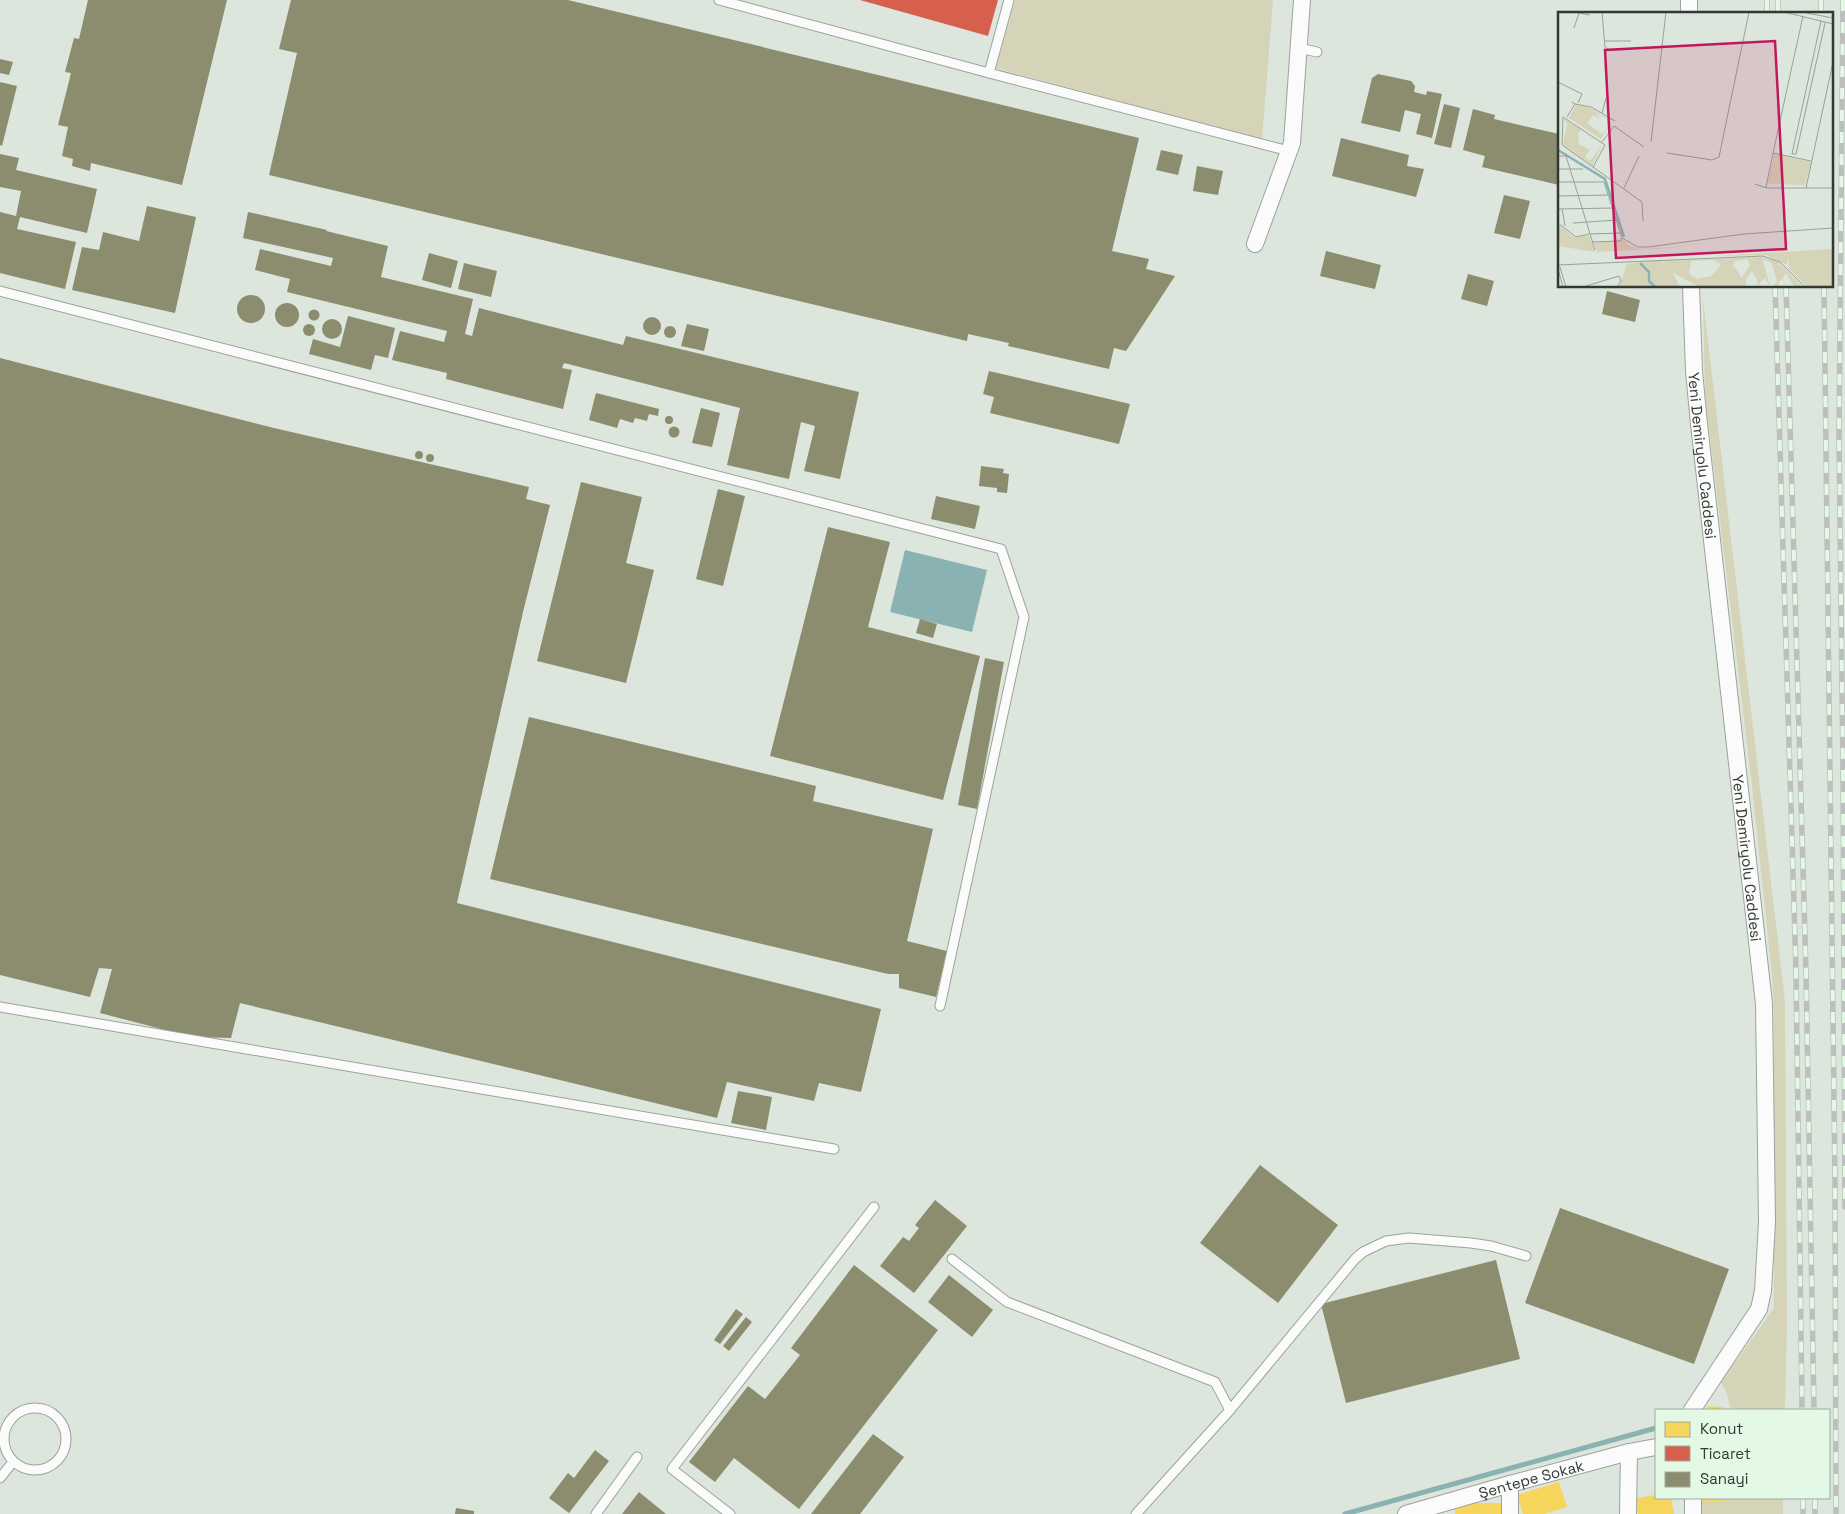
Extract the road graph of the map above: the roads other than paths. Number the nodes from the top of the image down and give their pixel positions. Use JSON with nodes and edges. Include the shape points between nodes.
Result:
{"nodes":[{"id":1,"x":719,"y":0,"type":"edge"},
{"id":2,"x":1009,"y":0,"type":"edge"},
{"id":3,"x":1302,"y":0,"type":"edge"},
{"id":4,"x":1299,"y":48,"type":"junction"},
{"id":5,"x":1317,"y":52,"type":"dead end"},
{"id":6,"x":989,"y":73,"type":"junction"},
{"id":7,"x":1289,"y":151,"type":"junction"},
{"id":8,"x":1255,"y":244,"type":"dead end"},
{"id":9,"x":1691,"y":288,"type":"edge"},
{"id":10,"x":0,"y":291,"type":"edge"},
{"id":11,"x":940,"y":1006,"type":"dead end"},
{"id":12,"x":0,"y":1007,"type":"edge"},
{"id":13,"x":834,"y":1149,"type":"dead end"},
{"id":14,"x":874,"y":1207,"type":"dead end"},
{"id":15,"x":1526,"y":1256,"type":"dead end"},
{"id":16,"x":952,"y":1258,"type":"dead end"},
{"id":17,"x":1693,"y":1409,"type":"edge"},
{"id":18,"x":1230,"y":1410,"type":"junction"},
{"id":19,"x":1655,"y":1448,"type":"edge"},
{"id":20,"x":1629,"y":1452,"type":"junction"},
{"id":21,"x":637,"y":1457,"type":"dead end"},
{"id":22,"x":13,"y":1462,"type":"junction"},
{"id":23,"x":0,"y":1478,"type":"edge"},
{"id":24,"x":1510,"y":1484,"type":"junction"},
{"id":25,"x":1693,"y":1499,"type":"edge"},
{"id":26,"x":596,"y":1514,"type":"edge"},
{"id":27,"x":730,"y":1514,"type":"edge"},
{"id":28,"x":1136,"y":1514,"type":"edge"},
{"id":29,"x":1406,"y":1514,"type":"edge"},
{"id":30,"x":1510,"y":1514,"type":"edge"},
{"id":31,"x":1628,"y":1514,"type":"edge"},
{"id":32,"x":1693,"y":1514,"type":"edge"}],
"edges":[{"from":1,"to":6,"type":"lane"},
{"from":2,"to":6,"type":"lane"},
{"from":3,"to":4,"type":"street"},
{"from":4,"to":5,"type":"lane"},
{"from":4,"to":7,"type":"street"},
{"from":6,"to":7,"type":"lane"},
{"from":7,"to":8,"type":"street"},
{"from":9,"to":17,"type":"street","name":"Yeni Demiryolu Caddesi","via":[[1699,424],[1764,1004],[1767,1222],[1759,1309]]},
{"from":10,"to":11,"type":"lane","via":[[1001,549],[1024,617]]},
{"from":12,"to":13,"type":"lane"},
{"from":14,"to":27,"type":"lane","via":[[672,1469]]},
{"from":15,"to":18,"type":"lane","via":[[1471,1242],[1409,1238],[1386,1241],[1363,1252]]},
{"from":16,"to":18,"type":"lane","via":[[1007,1302],[1215,1382]]},
{"from":18,"to":28,"type":"lane"},
{"from":19,"to":20,"type":"street","name":"Şentepe Sokak"},
{"from":20,"to":24,"type":"street","name":"Şentepe Sokak"},
{"from":20,"to":31,"type":"street"},
{"from":21,"to":26,"type":"lane"},
{"from":22,"to":22,"type":"lane","via":[[22,1468],[42,1470],[59,1459],[66,1440],[63,1425],[54,1413],[44,1408],[23,1409],[7,1423],[4,1444]]},
{"from":22,"to":23,"type":"lane"},
{"from":24,"to":29,"type":"street","name":"Şentepe Sokak"},
{"from":24,"to":30,"type":"street"},
{"from":25,"to":32,"type":"street"}]}
